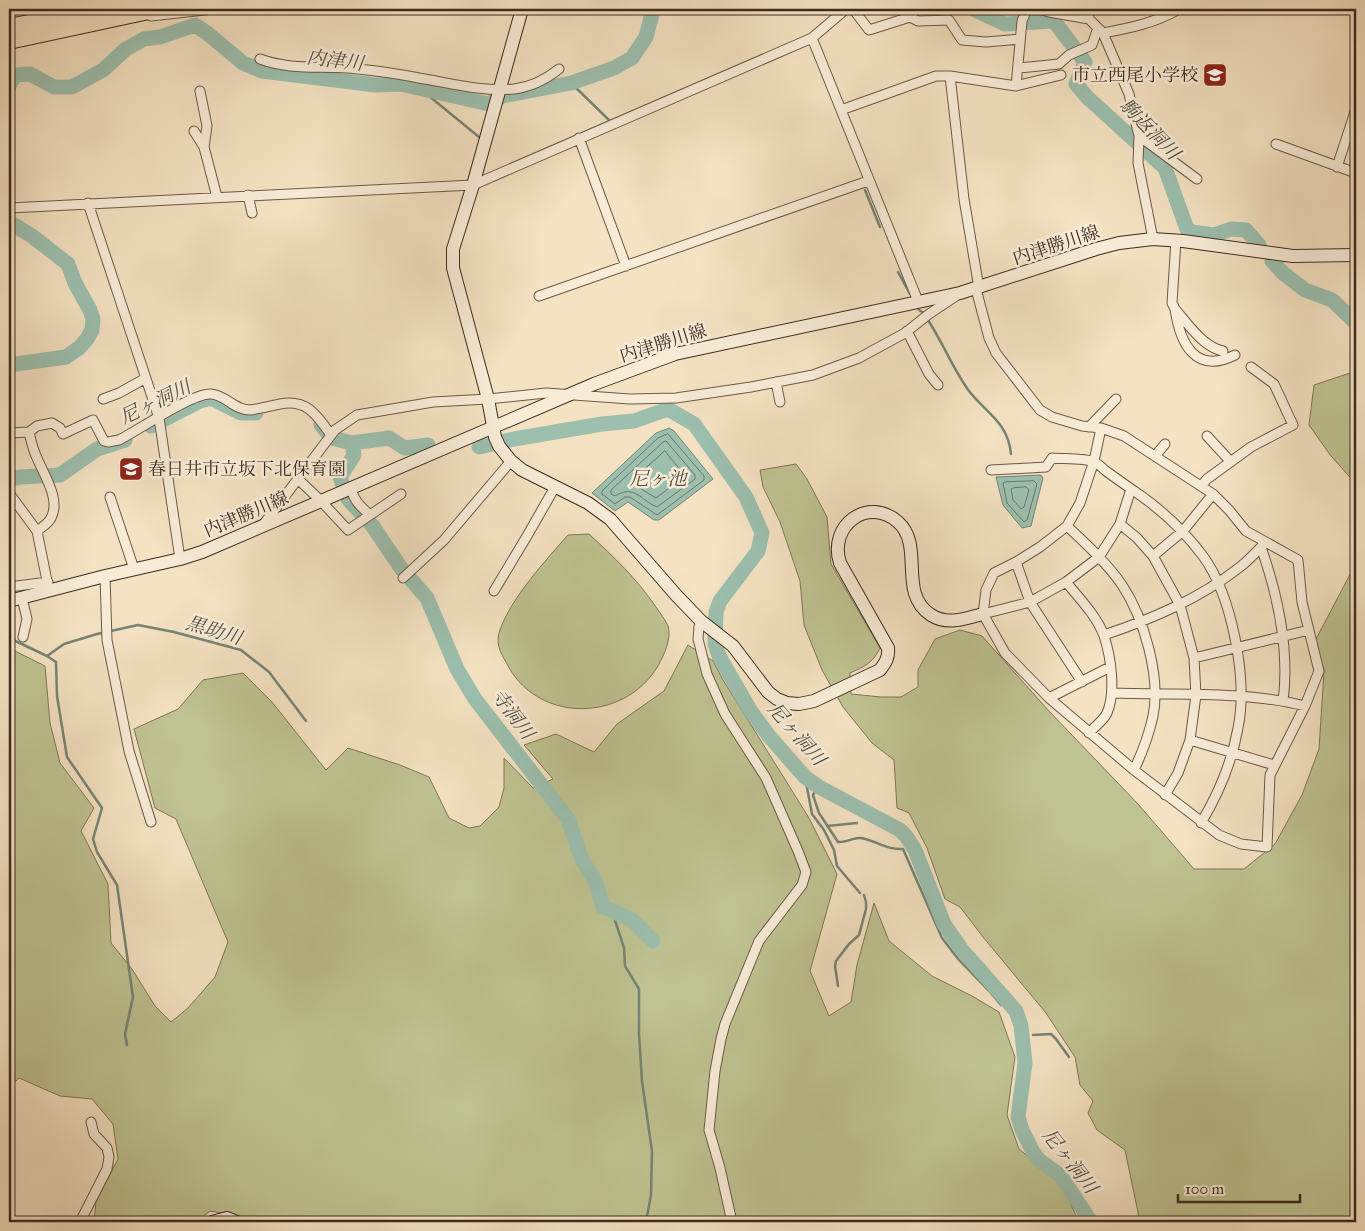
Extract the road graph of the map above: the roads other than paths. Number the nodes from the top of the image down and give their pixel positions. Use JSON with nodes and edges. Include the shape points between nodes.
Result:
{"nodes":[{"id":1,"x":99,"y":9,"type":"edge"},
{"id":2,"x":158,"y":9,"type":"edge"},
{"id":3,"x":213,"y":9,"type":"edge"},
{"id":4,"x":522,"y":9,"type":"edge"},
{"id":5,"x":846,"y":9,"type":"edge"},
{"id":6,"x":853,"y":9,"type":"edge"},
{"id":7,"x":1027,"y":9,"type":"edge"},
{"id":8,"x":1040,"y":9,"type":"edge"},
{"id":9,"x":1088,"y":9,"type":"edge"},
{"id":10,"x":1179,"y":9,"type":"edge"},
{"id":11,"x":128,"y":15,"type":"junction"},
{"id":12,"x":1089,"y":19,"type":"junction"},
{"id":13,"x":9,"y":27,"type":"edge"},
{"id":14,"x":1100,"y":30,"type":"junction"},
{"id":15,"x":812,"y":38,"type":"junction"},
{"id":16,"x":1020,"y":39,"type":"junction"},
{"id":17,"x":9,"y":40,"type":"edge"},
{"id":18,"x":260,"y":59,"type":"dead end"},
{"id":19,"x":1018,"y":68,"type":"junction"},
{"id":20,"x":559,"y":70,"type":"dead end"},
{"id":21,"x":1061,"y":75,"type":"dead end"},
{"id":22,"x":950,"y":76,"type":"junction"},
{"id":23,"x":1016,"y":86,"type":"junction"},
{"id":24,"x":500,"y":88,"type":"junction"},
{"id":25,"x":200,"y":91,"type":"dead end"},
{"id":26,"x":841,"y":110,"type":"junction"},
{"id":27,"x":1355,"y":114,"type":"edge"},
{"id":28,"x":194,"y":132,"type":"dead end"},
{"id":29,"x":1139,"y":136,"type":"junction"},
{"id":30,"x":579,"y":138,"type":"junction"},
{"id":31,"x":1276,"y":144,"type":"dead end"},
{"id":32,"x":204,"y":147,"type":"junction"},
{"id":33,"x":1337,"y":167,"type":"junction"},
{"id":34,"x":1356,"y":173,"type":"edge"},
{"id":35,"x":1197,"y":179,"type":"dead end"},
{"id":36,"x":868,"y":181,"type":"junction"},
{"id":37,"x":473,"y":185,"type":"junction"},
{"id":38,"x":248,"y":195,"type":"junction"},
{"id":39,"x":217,"y":197,"type":"junction"},
{"id":40,"x":88,"y":203,"type":"junction"},
{"id":41,"x":9,"y":208,"type":"edge"},
{"id":42,"x":252,"y":213,"type":"dead end"},
{"id":43,"x":1153,"y":239,"type":"junction"},
{"id":44,"x":1176,"y":240,"type":"junction"},
{"id":45,"x":1356,"y":255,"type":"edge"},
{"id":46,"x":626,"y":266,"type":"junction"},
{"id":47,"x":978,"y":288,"type":"junction"},
{"id":48,"x":960,"y":293,"type":"junction"},
{"id":49,"x":538,"y":296,"type":"dead end"},
{"id":50,"x":918,"y":301,"type":"junction"},
{"id":51,"x":1174,"y":309,"type":"junction"},
{"id":52,"x":907,"y":332,"type":"junction"},
{"id":53,"x":1224,"y":351,"type":"dead end"},
{"id":54,"x":1236,"y":355,"type":"dead end"},
{"id":55,"x":1250,"y":367,"type":"dead end"},
{"id":56,"x":146,"y":378,"type":"junction"},
{"id":57,"x":776,"y":382,"type":"junction"},
{"id":58,"x":938,"y":385,"type":"dead end"},
{"id":59,"x":571,"y":394,"type":"junction"},
{"id":60,"x":103,"y":399,"type":"dead end"},
{"id":61,"x":488,"y":399,"type":"junction"},
{"id":62,"x":1116,"y":400,"type":"dead end"},
{"id":63,"x":780,"y":402,"type":"dead end"},
{"id":64,"x":159,"y":418,"type":"junction"},
{"id":65,"x":1089,"y":426,"type":"junction"},
{"id":66,"x":1101,"y":428,"type":"junction"},
{"id":67,"x":29,"y":432,"type":"junction"},
{"id":68,"x":9,"y":433,"type":"edge"},
{"id":69,"x":331,"y":435,"type":"junction"},
{"id":70,"x":1207,"y":436,"type":"dead end"},
{"id":71,"x":496,"y":437,"type":"junction"},
{"id":72,"x":1165,"y":444,"type":"dead end"},
{"id":73,"x":1155,"y":456,"type":"junction"},
{"id":74,"x":511,"y":461,"type":"junction"},
{"id":75,"x":1094,"y":461,"type":"junction"},
{"id":76,"x":1231,"y":462,"type":"junction"},
{"id":77,"x":991,"y":470,"type":"dead end"},
{"id":78,"x":298,"y":479,"type":"junction"},
{"id":79,"x":555,"y":486,"type":"junction"},
{"id":80,"x":1201,"y":486,"type":"junction"},
{"id":81,"x":351,"y":488,"type":"junction"},
{"id":82,"x":1131,"y":489,"type":"junction"},
{"id":83,"x":9,"y":493,"type":"edge"},
{"id":84,"x":401,"y":494,"type":"dead end"},
{"id":85,"x":1213,"y":494,"type":"junction"},
{"id":86,"x":110,"y":497,"type":"dead end"},
{"id":87,"x":321,"y":501,"type":"junction"},
{"id":88,"x":370,"y":515,"type":"junction"},
{"id":89,"x":1120,"y":524,"type":"junction"},
{"id":90,"x":1067,"y":526,"type":"junction"},
{"id":91,"x":262,"y":527,"type":"junction"},
{"id":92,"x":36,"y":531,"type":"junction"},
{"id":93,"x":1182,"y":531,"type":"junction"},
{"id":94,"x":1263,"y":545,"type":"junction"},
{"id":95,"x":1153,"y":556,"type":"junction"},
{"id":96,"x":1099,"y":557,"type":"junction"},
{"id":97,"x":180,"y":559,"type":"junction"},
{"id":98,"x":1016,"y":562,"type":"junction"},
{"id":99,"x":134,"y":569,"type":"junction"},
{"id":100,"x":104,"y":576,"type":"junction"},
{"id":101,"x":403,"y":578,"type":"dead end"},
{"id":102,"x":1066,"y":582,"type":"junction"},
{"id":103,"x":1217,"y":583,"type":"junction"},
{"id":104,"x":48,"y":586,"type":"junction"},
{"id":105,"x":9,"y":587,"type":"edge"},
{"id":106,"x":494,"y":591,"type":"dead end"},
{"id":107,"x":22,"y":598,"type":"junction"},
{"id":108,"x":9,"y":602,"type":"edge"},
{"id":109,"x":1030,"y":602,"type":"junction"},
{"id":110,"x":1180,"y":605,"type":"junction"},
{"id":111,"x":983,"y":614,"type":"junction"},
{"id":112,"x":701,"y":621,"type":"junction"},
{"id":113,"x":1141,"y":623,"type":"junction"},
{"id":114,"x":1309,"y":630,"type":"junction"},
{"id":115,"x":1104,"y":635,"type":"junction"},
{"id":116,"x":1283,"y":635,"type":"junction"},
{"id":117,"x":23,"y":637,"type":"dead end"},
{"id":118,"x":1236,"y":649,"type":"junction"},
{"id":119,"x":1194,"y":658,"type":"junction"},
{"id":120,"x":1110,"y":667,"type":"junction"},
{"id":121,"x":1082,"y":682,"type":"junction"},
{"id":122,"x":1113,"y":693,"type":"junction"},
{"id":123,"x":1154,"y":694,"type":"junction"},
{"id":124,"x":1196,"y":695,"type":"junction"},
{"id":125,"x":1240,"y":697,"type":"junction"},
{"id":126,"x":1050,"y":698,"type":"junction"},
{"id":127,"x":1282,"y":701,"type":"junction"},
{"id":128,"x":1305,"y":706,"type":"junction"},
{"id":129,"x":1088,"y":733,"type":"junction"},
{"id":130,"x":1190,"y":740,"type":"junction"},
{"id":131,"x":1233,"y":752,"type":"junction"},
{"id":132,"x":1274,"y":765,"type":"junction"},
{"id":133,"x":1134,"y":770,"type":"junction"},
{"id":134,"x":1165,"y":796,"type":"junction"},
{"id":135,"x":151,"y":822,"type":"dead end"},
{"id":136,"x":1200,"y":822,"type":"junction"},
{"id":137,"x":91,"y":1122,"type":"dead end"},
{"id":138,"x":80,"y":1222,"type":"edge"},
{"id":139,"x":212,"y":1222,"type":"edge"},
{"id":140,"x":237,"y":1222,"type":"edge"},
{"id":141,"x":732,"y":1222,"type":"edge"}],
"edges":[{"from":1,"to":13,"type":"highway"},
{"from":2,"to":11,"type":"highway"},
{"from":3,"to":11,"type":"street","via":[[157,17]]},
{"from":4,"to":24,"type":"main road"},
{"from":5,"to":15,"type":"street"},
{"from":6,"to":16,"type":"street","via":[[869,30],[910,17],[918,21],[950,20],[962,40]]},
{"from":7,"to":16,"type":"street"},
{"from":8,"to":12,"type":"street"},
{"from":9,"to":12,"type":"street"},
{"from":10,"to":14,"type":"street","via":[[1144,25]]},
{"from":11,"to":17,"type":"highway"},
{"from":12,"to":14,"type":"street"},
{"from":14,"to":19,"type":"street","via":[[1092,45],[1069,55],[1059,64]]},
{"from":14,"to":29,"type":"street","via":[[1129,94]]},
{"from":15,"to":26,"type":"street"},
{"from":15,"to":30,"type":"street"},
{"from":16,"to":19,"type":"street"},
{"from":18,"to":24,"type":"street","via":[[288,67],[357,68],[455,86]]},
{"from":19,"to":23,"type":"street"},
{"from":20,"to":24,"type":"street","via":[[531,86]]},
{"from":21,"to":23,"type":"street"},
{"from":22,"to":23,"type":"street"},
{"from":22,"to":26,"type":"street","via":[[936,76]]},
{"from":22,"to":47,"type":"street"},
{"from":24,"to":37,"type":"main road"},
{"from":25,"to":32,"type":"street","via":[[207,126]]},
{"from":26,"to":36,"type":"street"},
{"from":27,"to":33,"type":"street"},
{"from":28,"to":32,"type":"street"},
{"from":29,"to":35,"type":"street"},
{"from":29,"to":43,"type":"street","via":[[1138,163]]},
{"from":30,"to":37,"type":"street"},
{"from":30,"to":46,"type":"street"},
{"from":31,"to":33,"type":"street"},
{"from":32,"to":39,"type":"street"},
{"from":33,"to":34,"type":"street"},
{"from":36,"to":46,"type":"street"},
{"from":36,"to":50,"type":"street"},
{"from":37,"to":38,"type":"street"},
{"from":37,"to":61,"type":"main road","via":[[453,249],[453,268]]},
{"from":38,"to":39,"type":"street"},
{"from":38,"to":42,"type":"street"},
{"from":39,"to":40,"type":"street"},
{"from":40,"to":41,"type":"street"},
{"from":40,"to":56,"type":"street"},
{"from":43,"to":44,"type":"main road","name":"内津勝川線"},
{"from":43,"to":47,"type":"main road","name":"内津勝川線","via":[[1096,249]]},
{"from":44,"to":45,"type":"main road","name":"内津勝川線","via":[[1293,256]]},
{"from":44,"to":51,"type":"street"},
{"from":46,"to":49,"type":"street"},
{"from":47,"to":48,"type":"main road","name":"内津勝川線"},
{"from":47,"to":65,"type":"street","via":[[989,338],[996,353],[1040,410],[1052,417]]},
{"from":48,"to":50,"type":"main road","name":"内津勝川線"},
{"from":48,"to":52,"type":"street"},
{"from":50,"to":59,"type":"main road","name":"内津勝川線","via":[[675,354]]},
{"from":51,"to":53,"type":"street","via":[[1213,349]]},
{"from":51,"to":54,"type":"street","via":[[1185,345],[1192,354],[1219,362]]},
{"from":52,"to":57,"type":"street","via":[[859,358],[814,375]]},
{"from":52,"to":58,"type":"street"},
{"from":55,"to":76,"type":"street","via":[[1274,384],[1293,426]]},
{"from":56,"to":60,"type":"street"},
{"from":56,"to":64,"type":"street"},
{"from":57,"to":59,"type":"street","via":[[676,398],[630,399]]},
{"from":57,"to":63,"type":"street"},
{"from":59,"to":61,"type":"street","via":[[546,393]]},
{"from":59,"to":71,"type":"main road","name":"内津勝川線"},
{"from":61,"to":69,"type":"street","via":[[433,402],[357,415]]},
{"from":61,"to":71,"type":"main road"},
{"from":62,"to":65,"type":"street"},
{"from":64,"to":67,"type":"street","via":[[124,438],[108,442],[101,438],[93,420],[63,434],[52,423],[36,426]]},
{"from":64,"to":69,"type":"street","via":[[182,404],[212,394],[242,409],[289,402],[306,406]]},
{"from":64,"to":97,"type":"street"},
{"from":65,"to":66,"type":"street"},
{"from":66,"to":73,"type":"street","via":[[1124,436]]},
{"from":66,"to":75,"type":"street"},
{"from":67,"to":68,"type":"street"},
{"from":67,"to":92,"type":"street","via":[[53,497],[52,516]]},
{"from":69,"to":78,"type":"street"},
{"from":70,"to":76,"type":"street"},
{"from":71,"to":74,"type":"main road"},
{"from":71,"to":81,"type":"main road","name":"内津勝川線"},
{"from":72,"to":73,"type":"street"},
{"from":73,"to":80,"type":"street"},
{"from":74,"to":79,"type":"main road"},
{"from":74,"to":101,"type":"street","via":[[444,540]]},
{"from":75,"to":77,"type":"street","via":[[1052,458],[1046,467]]},
{"from":75,"to":82,"type":"street"},
{"from":75,"to":90,"type":"street","via":[[1080,503]]},
{"from":76,"to":80,"type":"street"},
{"from":78,"to":87,"type":"street"},
{"from":78,"to":91,"type":"street"},
{"from":79,"to":106,"type":"street"},
{"from":79,"to":112,"type":"main road","via":[[610,519]]},
{"from":80,"to":85,"type":"street"},
{"from":81,"to":87,"type":"main road","name":"内津勝川線"},
{"from":81,"to":88,"type":"street","via":[[353,498]]},
{"from":82,"to":89,"type":"street"},
{"from":82,"to":93,"type":"street"},
{"from":83,"to":92,"type":"street"},
{"from":84,"to":88,"type":"street"},
{"from":85,"to":93,"type":"street"},
{"from":85,"to":94,"type":"street"},
{"from":86,"to":99,"type":"street"},
{"from":87,"to":88,"type":"street","via":[[348,530]]},
{"from":87,"to":91,"type":"main road","name":"内津勝川線"},
{"from":89,"to":95,"type":"street"},
{"from":89,"to":96,"type":"street"},
{"from":90,"to":96,"type":"street"},
{"from":90,"to":98,"type":"street"},
{"from":91,"to":97,"type":"main road","name":"内津勝川線"},
{"from":92,"to":104,"type":"street"},
{"from":93,"to":95,"type":"street"},
{"from":93,"to":103,"type":"street","via":[[1204,557]]},
{"from":94,"to":103,"type":"street"},
{"from":94,"to":114,"type":"street","via":[[1298,560]]},
{"from":94,"to":116,"type":"street"},
{"from":95,"to":110,"type":"street"},
{"from":96,"to":102,"type":"street"},
{"from":96,"to":113,"type":"street","via":[[1122,585]]},
{"from":97,"to":99,"type":"main road","name":"内津勝川線"},
{"from":98,"to":109,"type":"street"},
{"from":98,"to":111,"type":"street","via":[[994,572],[986,590]]},
{"from":99,"to":100,"type":"main road","name":"内津勝川線"},
{"from":100,"to":104,"type":"main road","name":"内津勝川線"},
{"from":100,"to":135,"type":"street","via":[[107,640],[129,752]]},
{"from":102,"to":109,"type":"street"},
{"from":102,"to":115,"type":"street"},
{"from":103,"to":110,"type":"street"},
{"from":103,"to":118,"type":"street","via":[[1231,616]]},
{"from":104,"to":105,"type":"street"},
{"from":104,"to":107,"type":"main road","name":"内津勝川線"},
{"from":107,"to":108,"type":"main road","name":"内津勝川線"},
{"from":107,"to":117,"type":"street","via":[[27,619]]},
{"from":109,"to":111,"type":"street"},
{"from":109,"to":121,"type":"street"},
{"from":110,"to":113,"type":"street"},
{"from":110,"to":119,"type":"street"},
{"from":111,"to":112,"type":"main road","via":[[951,622],[931,615],[916,599],[910,542],[905,528],[889,516],[870,512],[859,515],[844,528],[839,536],[838,554],[888,648],[889,655],[880,670],[814,701],[787,703],[768,692],[736,650]]},
{"from":111,"to":126,"type":"street","via":[[1005,653]]},
{"from":112,"to":141,"type":"street","via":[[698,639],[708,674],[725,714],[766,778],[806,872],[802,885],[759,941],[721,1039],[709,1130]]},
{"from":113,"to":115,"type":"street"},
{"from":113,"to":123,"type":"street","via":[[1152,660]]},
{"from":114,"to":116,"type":"street"},
{"from":114,"to":128,"type":"street","via":[[1319,671]]},
{"from":115,"to":120,"type":"street"},
{"from":116,"to":118,"type":"street"},
{"from":116,"to":127,"type":"street","via":[[1286,678]]},
{"from":118,"to":119,"type":"street"},
{"from":118,"to":125,"type":"street"},
{"from":119,"to":124,"type":"street"},
{"from":120,"to":121,"type":"street"},
{"from":120,"to":122,"type":"street"},
{"from":121,"to":126,"type":"street"},
{"from":122,"to":123,"type":"street"},
{"from":122,"to":129,"type":"street","via":[[1107,714]]},
{"from":123,"to":124,"type":"street"},
{"from":123,"to":133,"type":"street","via":[[1154,715]]},
{"from":124,"to":125,"type":"street"},
{"from":124,"to":130,"type":"street"},
{"from":125,"to":127,"type":"street"},
{"from":125,"to":131,"type":"street","via":[[1239,725]]},
{"from":126,"to":129,"type":"street"},
{"from":127,"to":128,"type":"street"},
{"from":128,"to":132,"type":"street"},
{"from":129,"to":133,"type":"street"},
{"from":130,"to":131,"type":"street"},
{"from":130,"to":134,"type":"street"},
{"from":131,"to":132,"type":"street"},
{"from":131,"to":136,"type":"street","via":[[1226,776]]},
{"from":132,"to":136,"type":"street","via":[[1270,775],[1267,847],[1240,844]]},
{"from":133,"to":134,"type":"street"},
{"from":134,"to":136,"type":"street"},
{"from":137,"to":138,"type":"street","via":[[94,1134],[107,1148],[109,1157],[107,1169]]},
{"from":139,"to":140,"type":"main road","via":[[226,1218]]}]}
